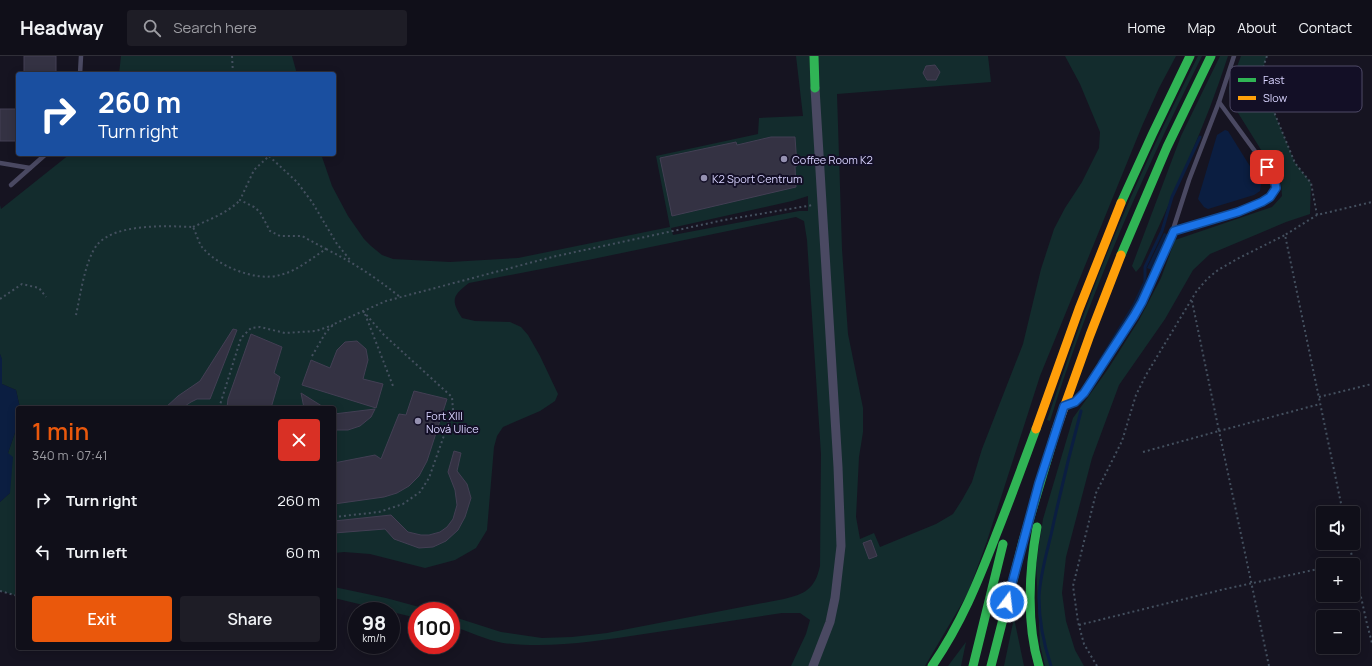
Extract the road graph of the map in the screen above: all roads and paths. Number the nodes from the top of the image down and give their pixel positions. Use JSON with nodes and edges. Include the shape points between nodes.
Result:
{"nodes":[{"id":1,"x":81,"y":56,"type":"edge"},
{"id":2,"x":232,"y":56,"type":"edge"},
{"id":3,"x":814,"y":56,"type":"edge"},
{"id":4,"x":1190,"y":56,"type":"edge"},
{"id":5,"x":1211,"y":56,"type":"edge"},
{"id":6,"x":1234,"y":56,"type":"edge"},
{"id":7,"x":1266,"y":56,"type":"edge"},
{"id":8,"x":1231,"y":66,"type":"edge"},
{"id":9,"x":1264,"y":66,"type":"edge"},
{"id":10,"x":1230,"y":68,"type":"edge"},
{"id":11,"x":80,"y":72,"type":"edge"},
{"id":12,"x":233,"y":72,"type":"edge"},
{"id":13,"x":815,"y":88,"type":"joint"},
{"id":14,"x":1219,"y":102,"type":"junction"},
{"id":15,"x":1274,"y":112,"type":"edge"},
{"id":16,"x":44,"y":156,"type":"edge"},
{"id":17,"x":267,"y":156,"type":"edge"},
{"id":18,"x":269,"y":156,"type":"edge"},
{"id":19,"x":0,"y":163,"type":"edge"},
{"id":20,"x":30,"y":168,"type":"junction"},
{"id":21,"x":11,"y":185,"type":"dead end"},
{"id":22,"x":240,"y":200,"type":"junction"},
{"id":23,"x":1372,"y":202,"type":"edge"},
{"id":24,"x":822,"y":203,"type":"junction"},
{"id":25,"x":1317,"y":215,"type":"junction"},
{"id":26,"x":193,"y":227,"type":"junction"},
{"id":27,"x":1174,"y":231,"type":"junction"},
{"id":28,"x":1285,"y":235,"type":"junction"},
{"id":29,"x":326,"y":249,"type":"junction"},
{"id":30,"x":351,"y":261,"type":"junction"},
{"id":31,"x":46,"y":297,"type":"dead end"},
{"id":32,"x":400,"y":297,"type":"junction"},
{"id":33,"x":0,"y":299,"type":"edge"},
{"id":34,"x":1192,"y":300,"type":"junction"},
{"id":35,"x":363,"y":311,"type":"junction"},
{"id":36,"x":76,"y":315,"type":"dead end"},
{"id":37,"x":334,"y":324,"type":"junction"},
{"id":38,"x":312,"y":356,"type":"dead end"},
{"id":39,"x":1372,"y":384,"type":"edge"},
{"id":40,"x":393,"y":386,"type":"dead end"},
{"id":41,"x":1319,"y":397,"type":"junction"},
{"id":42,"x":1320,"y":404,"type":"junction"},
{"id":43,"x":220,"y":406,"type":"edge"},
{"id":44,"x":1064,"y":406,"type":"junction"},
{"id":45,"x":1036,"y":429,"type":"junction"},
{"id":46,"x":1056,"y":430,"type":"junction"},
{"id":47,"x":1219,"y":431,"type":"junction"},
{"id":48,"x":1143,"y":452,"type":"dead end"},
{"id":49,"x":1342,"y":506,"type":"edge"},
{"id":50,"x":336,"y":517,"type":"edge"},
{"id":51,"x":1316,"y":570,"type":"edge"},
{"id":52,"x":1251,"y":584,"type":"junction"},
{"id":53,"x":0,"y":591,"type":"edge"},
{"id":54,"x":1360,"y":594,"type":"edge"},
{"id":55,"x":16,"y":595,"type":"edge"},
{"id":56,"x":1079,"y":625,"type":"junction"},
{"id":57,"x":1372,"y":643,"type":"edge"},
{"id":58,"x":813,"y":666,"type":"edge"},
{"id":59,"x":932,"y":666,"type":"edge"},
{"id":60,"x":973,"y":666,"type":"edge"},
{"id":61,"x":991,"y":666,"type":"edge"},
{"id":62,"x":1039,"y":666,"type":"edge"},
{"id":63,"x":1097,"y":666,"type":"edge"},
{"id":64,"x":1269,"y":666,"type":"edge"}],
"edges":[{"from":1,"to":11,"type":"lane"},
{"from":2,"to":12,"type":"path"},
{"from":3,"to":13,"type":"main road"},
{"from":4,"to":45,"type":"main road","via":[[1164,108],[1094,269]]},
{"from":5,"to":44,"type":"main road","via":[[1141,205]]},
{"from":6,"to":8,"type":"lane"},
{"from":7,"to":9,"type":"path"},
{"from":10,"to":14,"type":"lane"},
{"from":13,"to":24,"type":"street"},
{"from":14,"to":27,"type":"lane","via":[[1189,180]]},
{"from":14,"to":27,"type":"lane","via":[[1273,176],[1276,188],[1270,197],[1262,202]]},
{"from":15,"to":25,"type":"path","via":[[1296,162],[1311,183]]},
{"from":16,"to":20,"type":"lane"},
{"from":17,"to":22,"type":"path","via":[[254,170]]},
{"from":18,"to":30,"type":"path","via":[[297,182]]},
{"from":19,"to":20,"type":"lane"},
{"from":20,"to":21,"type":"lane"},
{"from":22,"to":26,"type":"path","via":[[218,215]]},
{"from":22,"to":29,"type":"path","via":[[260,212],[270,231],[280,236],[302,236]]},
{"from":23,"to":25,"type":"path"},
{"from":24,"to":32,"type":"path","via":[[724,220],[552,257]]},
{"from":24,"to":58,"type":"street","via":[[841,546],[830,622]]},
{"from":25,"to":28,"type":"path"},
{"from":26,"to":29,"type":"path","via":[[202,246],[214,258],[242,273],[280,275]]},
{"from":26,"to":36,"type":"path","via":[[150,226],[106,237],[91,255]]},
{"from":27,"to":44,"type":"lane","via":[[1134,316],[1084,393],[1075,402]]},
{"from":28,"to":34,"type":"path","via":[[1218,270],[1207,279]]},
{"from":28,"to":41,"type":"path"},
{"from":29,"to":30,"type":"path"},
{"from":30,"to":32,"type":"path"},
{"from":31,"to":33,"type":"path","via":[[39,288],[22,284]]},
{"from":32,"to":35,"type":"path"},
{"from":34,"to":47,"type":"path"},
{"from":34,"to":56,"type":"path","via":[[1136,395],[1122,441],[1096,493],[1074,586]]},
{"from":35,"to":37,"type":"path"},
{"from":35,"to":40,"type":"path"},
{"from":35,"to":50,"type":"path","via":[[384,335],[452,397],[453,410],[429,478],[420,492],[403,504],[379,512]]},
{"from":37,"to":38,"type":"path","via":[[326,332]]},
{"from":37,"to":43,"type":"path","via":[[316,331],[285,333],[260,327],[251,328],[241,338]]},
{"from":39,"to":41,"type":"path"},
{"from":41,"to":42,"type":"path"},
{"from":42,"to":47,"type":"path"},
{"from":42,"to":49,"type":"path"},
{"from":44,"to":46,"type":"main road"},
{"from":45,"to":59,"type":"main road","via":[[965,612],[950,641]]},
{"from":45,"to":60,"type":"main road","via":[[1006,529]]},
{"from":46,"to":61,"type":"main road","via":[[1022,541]]},
{"from":46,"to":62,"type":"main road","via":[[1031,560],[1029,595]]},
{"from":47,"to":48,"type":"path"},
{"from":47,"to":52,"type":"path"},
{"from":51,"to":52,"type":"path"},
{"from":52,"to":56,"type":"path"},
{"from":52,"to":64,"type":"path"},
{"from":53,"to":55,"type":"path"},
{"from":54,"to":57,"type":"path"},
{"from":56,"to":63,"type":"path","via":[[1084,644]]}]}
